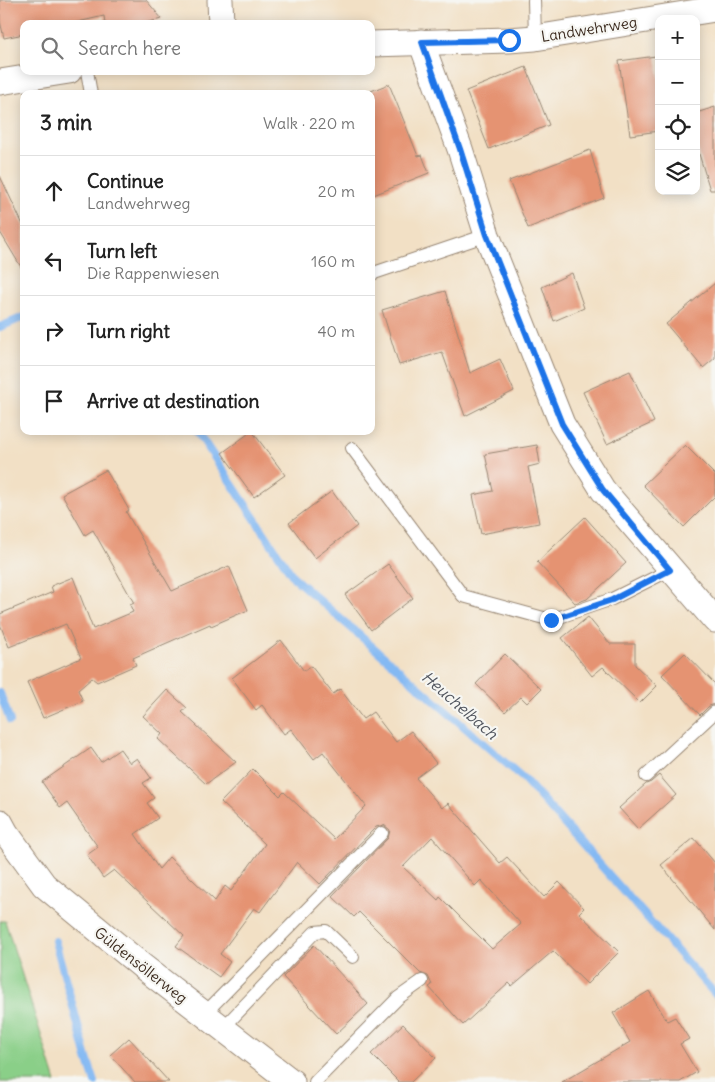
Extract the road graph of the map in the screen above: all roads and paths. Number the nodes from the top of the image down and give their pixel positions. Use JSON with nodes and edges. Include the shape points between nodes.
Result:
{"nodes":[{"id":1,"x":220,"y":0,"type":"edge"},
{"id":2,"x":534,"y":0,"type":"edge"},
{"id":3,"x":715,"y":9,"type":"edge"},
{"id":4,"x":220,"y":20,"type":"edge"},
{"id":5,"x":535,"y":38,"type":"junction"},
{"id":6,"x":422,"y":42,"type":"junction"},
{"id":7,"x":375,"y":44,"type":"edge"},
{"id":8,"x":44,"y":75,"type":"edge"},
{"id":9,"x":87,"y":75,"type":"edge"},
{"id":10,"x":0,"y":82,"type":"edge"},
{"id":11,"x":90,"y":90,"type":"edge"},
{"id":12,"x":487,"y":235,"type":"junction"},
{"id":13,"x":375,"y":273,"type":"edge"},
{"id":14,"x":352,"y":448,"type":"dead end"},
{"id":15,"x":670,"y":570,"type":"junction"},
{"id":16,"x":715,"y":620,"type":"edge"},
{"id":17,"x":715,"y":712,"type":"edge"},
{"id":18,"x":646,"y":776,"type":"dead end"},
{"id":19,"x":2,"y":831,"type":"edge"},
{"id":20,"x":382,"y":833,"type":"dead end"},
{"id":21,"x":353,"y":957,"type":"dead end"},
{"id":22,"x":422,"y":981,"type":"dead end"},
{"id":23,"x":213,"y":1021,"type":"junction"},
{"id":24,"x":292,"y":1082,"type":"edge"},
{"id":25,"x":314,"y":1082,"type":"edge"}],
"edges":[{"from":1,"to":4,"type":"street"},
{"from":2,"to":5,"type":"lane"},
{"from":3,"to":5,"type":"street","name":"Landwehrweg"},
{"from":5,"to":6,"type":"street","name":"Landwehrweg"},
{"from":6,"to":7,"type":"street","name":"Landwehrweg"},
{"from":6,"to":12,"type":"street"},
{"from":8,"to":10,"type":"street"},
{"from":9,"to":11,"type":"lane"},
{"from":12,"to":13,"type":"lane"},
{"from":12,"to":15,"type":"street","via":[[562,424],[603,490]]},
{"from":14,"to":15,"type":"lane","via":[[463,596],[551,620],[612,600]]},
{"from":15,"to":16,"type":"street"},
{"from":17,"to":18,"type":"lane"},
{"from":19,"to":23,"type":"street","name":"Güldensöllerweg","via":[[44,885]]},
{"from":20,"to":23,"type":"lane"},
{"from":21,"to":23,"type":"lane","via":[[326,930],[315,932]]},
{"from":22,"to":25,"type":"lane","via":[[398,998]]},
{"from":23,"to":24,"type":"street","name":"Güldensöllerweg"}]}
